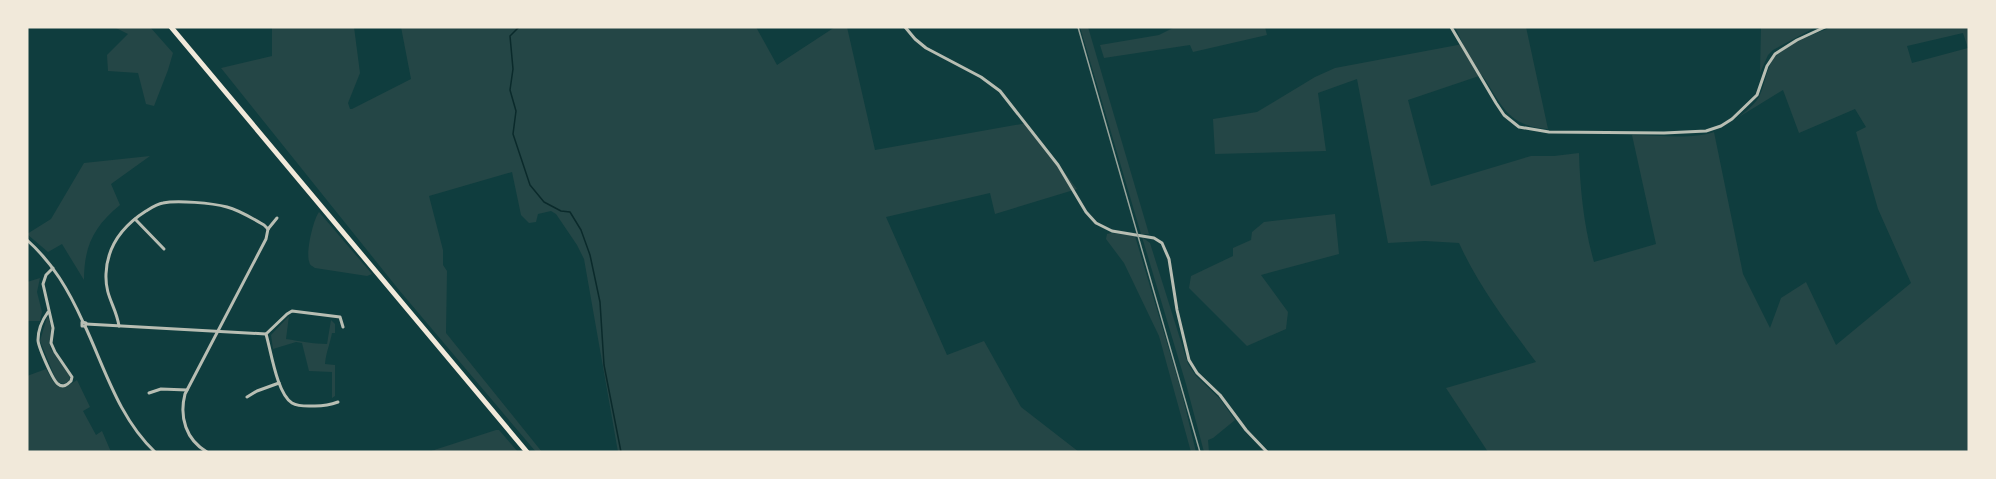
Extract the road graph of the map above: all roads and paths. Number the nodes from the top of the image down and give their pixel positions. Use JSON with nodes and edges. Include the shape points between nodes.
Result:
{"nodes":[{"id":1,"x":171,"y":27,"type":"edge"},
{"id":2,"x":905,"y":27,"type":"edge"},
{"id":3,"x":1451,"y":27,"type":"edge"},
{"id":4,"x":1825,"y":27,"type":"edge"},
{"id":5,"x":277,"y":218,"type":"dead end"},
{"id":6,"x":135,"y":219,"type":"junction"},
{"id":7,"x":268,"y":229,"type":"junction"},
{"id":8,"x":27,"y":240,"type":"edge"},
{"id":9,"x":164,"y":249,"type":"dead end"},
{"id":10,"x":53,"y":268,"type":"junction"},
{"id":11,"x":48,"y":312,"type":"junction"},
{"id":12,"x":84,"y":324,"type":"junction"},
{"id":13,"x":119,"y":326,"type":"junction"},
{"id":14,"x":343,"y":327,"type":"dead end"},
{"id":15,"x":218,"y":332,"type":"junction"},
{"id":16,"x":266,"y":334,"type":"junction"},
{"id":17,"x":279,"y":383,"type":"junction"},
{"id":18,"x":187,"y":390,"type":"junction"},
{"id":19,"x":149,"y":393,"type":"dead end"},
{"id":20,"x":247,"y":397,"type":"dead end"},
{"id":21,"x":338,"y":402,"type":"dead end"},
{"id":22,"x":155,"y":452,"type":"edge"},
{"id":23,"x":207,"y":452,"type":"edge"},
{"id":24,"x":527,"y":452,"type":"edge"},
{"id":25,"x":1267,"y":452,"type":"edge"}],
"edges":[{"from":1,"to":24,"type":"main road"},
{"from":2,"to":25,"type":"street","via":[[926,48],[1000,91],[1058,165],[1096,224],[1112,231],[1154,237],[1162,243],[1169,259],[1189,360]]},
{"from":3,"to":4,"type":"street","via":[[1504,115],[1519,127],[1548,132],[1664,133],[1706,131],[1732,119],[1757,95],[1775,54]]},
{"from":5,"to":7,"type":"street"},
{"from":6,"to":7,"type":"street","via":[[162,203],[210,204],[230,208]]},
{"from":6,"to":9,"type":"street"},
{"from":6,"to":13,"type":"street","via":[[117,238],[106,266],[107,292]]},
{"from":7,"to":15,"type":"street"},
{"from":8,"to":10,"type":"street"},
{"from":10,"to":11,"type":"street","via":[[44,284]]},
{"from":10,"to":12,"type":"street"},
{"from":11,"to":11,"type":"street","via":[[39,344],[55,382],[66,386],[72,377],[51,345],[53,328]]},
{"from":12,"to":13,"type":"street"},
{"from":12,"to":22,"type":"street","via":[[123,410]]},
{"from":13,"to":15,"type":"street"},
{"from":14,"to":16,"type":"street","via":[[340,317],[292,311]]},
{"from":15,"to":16,"type":"street"},
{"from":15,"to":18,"type":"street"},
{"from":16,"to":17,"type":"street"},
{"from":17,"to":20,"type":"street"},
{"from":17,"to":21,"type":"street","via":[[285,396],[300,406],[329,406]]},
{"from":18,"to":19,"type":"street","via":[[161,389]]},
{"from":18,"to":23,"type":"street","via":[[183,407],[185,426],[194,442]]}]}
